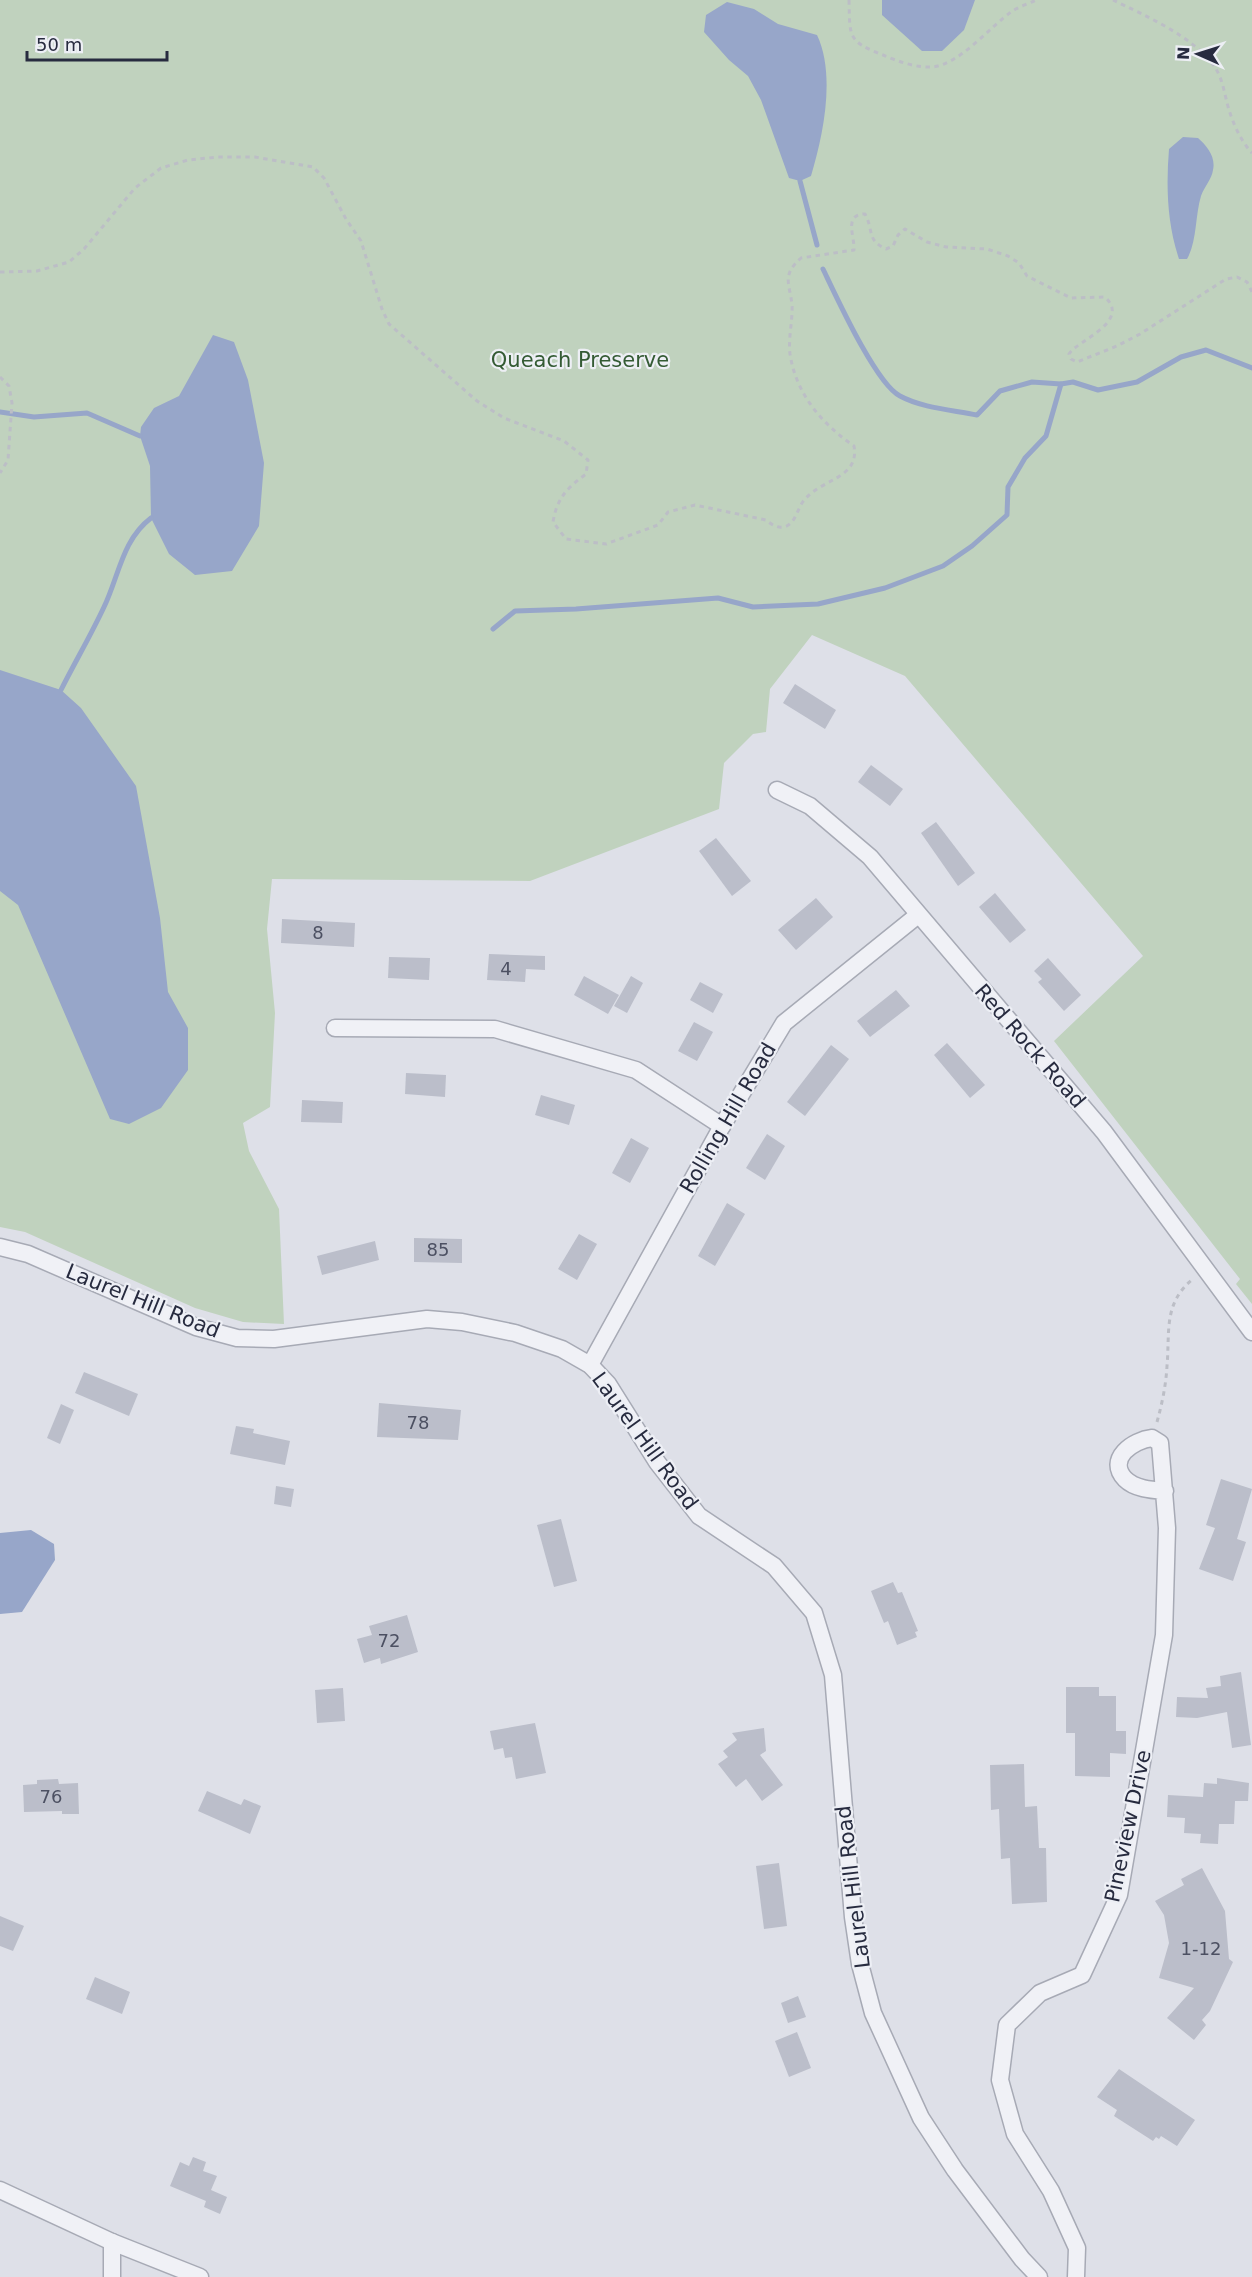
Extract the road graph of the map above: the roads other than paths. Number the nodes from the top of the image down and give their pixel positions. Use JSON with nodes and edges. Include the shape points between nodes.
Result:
{"nodes":[{"id":1,"x":777,"y":790,"type":"dead end"},
{"id":2,"x":918,"y":915,"type":"junction"},
{"id":3,"x":335,"y":1028,"type":"dead end"},
{"id":4,"x":722,"y":1126,"type":"junction"},
{"id":5,"x":0,"y":1247,"type":"edge"},
{"id":6,"x":1252,"y":1332,"type":"edge"},
{"id":7,"x":590,"y":1365,"type":"junction"},
{"id":8,"x":1165,"y":1491,"type":"junction"},
{"id":9,"x":0,"y":2190,"type":"edge"},
{"id":10,"x":112,"y":2242,"type":"junction"},
{"id":11,"x":112,"y":2277,"type":"edge"},
{"id":12,"x":200,"y":2277,"type":"edge"},
{"id":13,"x":1040,"y":2277,"type":"edge"},
{"id":14,"x":1076,"y":2277,"type":"edge"}],
"edges":[{"from":1,"to":2,"type":"street","name":"Red Rock Road","via":[[810,806],[870,857]]},
{"from":2,"to":4,"type":"street","name":"Rolling Hill Road","via":[[784,1023]]},
{"from":2,"to":6,"type":"street","name":"Red Rock Road","via":[[1104,1132]]},
{"from":3,"to":4,"type":"street","via":[[495,1029],[636,1070]]},
{"from":4,"to":7,"type":"street","name":"Rolling Hill Road"},
{"from":5,"to":7,"type":"street","name":"Laurel Hill Road","via":[[28,1254],[196,1327],[237,1338],[274,1339],[427,1319],[515,1334],[562,1349]]},
{"from":7,"to":13,"type":"street","name":"Laurel Hill Road","via":[[608,1384],[657,1462],[699,1516],[774,1566],[814,1613],[833,1675],[853,1917],[873,2013],[921,2118],[955,2170]]},
{"from":8,"to":8,"type":"street","name":"Pineview Drive","via":[[1161,1443],[1152,1438],[1131,1443],[1123,1453],[1120,1468],[1124,1479],[1136,1486]]},
{"from":8,"to":14,"type":"street","name":"Pineview Drive","via":[[1164,1635],[1119,1895],[1082,1975],[1040,1993],[1007,2025],[1000,2080],[1015,2134],[1050,2191],[1077,2248]]},
{"from":9,"to":10,"type":"street"},
{"from":10,"to":11,"type":"street"},
{"from":10,"to":12,"type":"street"}]}
